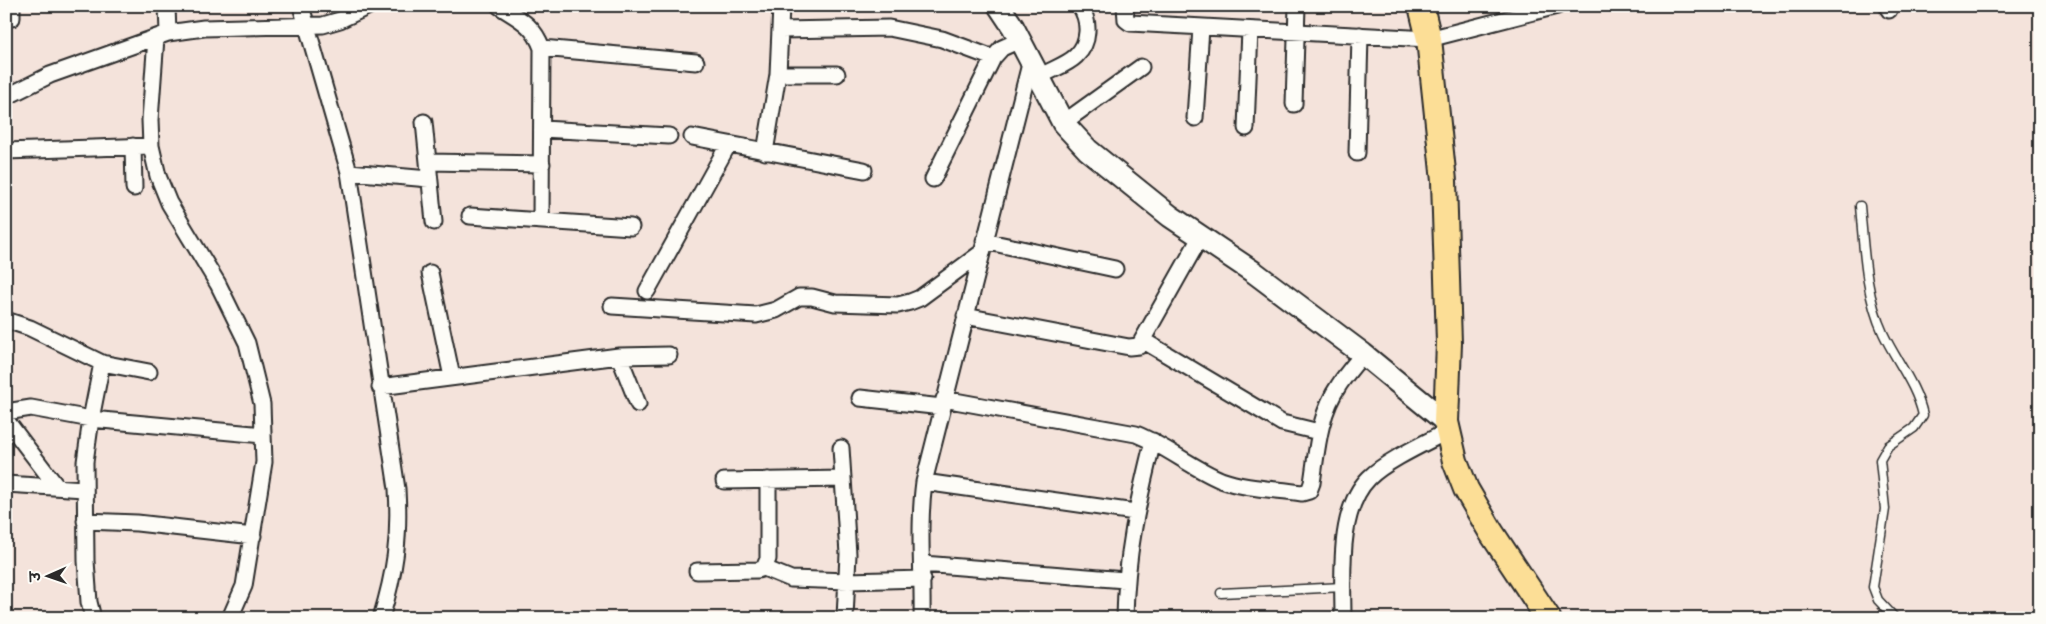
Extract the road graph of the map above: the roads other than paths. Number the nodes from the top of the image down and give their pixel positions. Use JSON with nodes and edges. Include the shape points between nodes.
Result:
{"nodes":[{"id":1,"x":167,"y":6,"type":"edge"},
{"id":2,"x":301,"y":6,"type":"edge"},
{"id":3,"x":369,"y":6,"type":"edge"},
{"id":4,"x":499,"y":6,"type":"edge"},
{"id":5,"x":781,"y":6,"type":"edge"},
{"id":6,"x":998,"y":6,"type":"edge"},
{"id":7,"x":1080,"y":6,"type":"edge"},
{"id":8,"x":1125,"y":6,"type":"edge"},
{"id":9,"x":1297,"y":6,"type":"edge"},
{"id":10,"x":1421,"y":6,"type":"edge"},
{"id":11,"x":1557,"y":6,"type":"edge"},
{"id":12,"x":1510,"y":12,"type":"edge"},
{"id":13,"x":316,"y":26,"type":"junction"},
{"id":14,"x":1201,"y":28,"type":"junction"},
{"id":15,"x":781,"y":30,"type":"junction"},
{"id":16,"x":1250,"y":30,"type":"junction"},
{"id":17,"x":1297,"y":32,"type":"junction"},
{"id":18,"x":1360,"y":35,"type":"junction"},
{"id":19,"x":162,"y":36,"type":"junction"},
{"id":20,"x":1429,"y":39,"type":"junction"},
{"id":21,"x":1020,"y":40,"type":"junction"},
{"id":22,"x":542,"y":48,"type":"junction"},
{"id":23,"x":993,"y":58,"type":"junction"},
{"id":24,"x":696,"y":62,"type":"dead end"},
{"id":25,"x":1140,"y":67,"type":"dead end"},
{"id":26,"x":1035,"y":68,"type":"junction"},
{"id":27,"x":778,"y":74,"type":"junction"},
{"id":28,"x":837,"y":74,"type":"dead end"},
{"id":29,"x":6,"y":97,"type":"edge"},
{"id":30,"x":1294,"y":104,"type":"dead end"},
{"id":31,"x":1195,"y":118,"type":"dead end"},
{"id":32,"x":424,"y":122,"type":"dead end"},
{"id":33,"x":1063,"y":123,"type":"junction"},
{"id":34,"x":1246,"y":128,"type":"dead end"},
{"id":35,"x":542,"y":129,"type":"junction"},
{"id":36,"x":669,"y":136,"type":"dead end"},
{"id":37,"x":692,"y":137,"type":"dead end"},
{"id":38,"x":728,"y":145,"type":"junction"},
{"id":39,"x":133,"y":146,"type":"junction"},
{"id":40,"x":151,"y":146,"type":"junction"},
{"id":41,"x":6,"y":152,"type":"edge"},
{"id":42,"x":765,"y":152,"type":"junction"},
{"id":43,"x":1357,"y":153,"type":"dead end"},
{"id":44,"x":428,"y":162,"type":"junction"},
{"id":45,"x":542,"y":164,"type":"junction"},
{"id":46,"x":864,"y":170,"type":"dead end"},
{"id":47,"x":349,"y":172,"type":"junction"},
{"id":48,"x":429,"y":179,"type":"junction"},
{"id":49,"x":933,"y":179,"type":"dead end"},
{"id":50,"x":134,"y":188,"type":"dead end"},
{"id":51,"x":1860,"y":206,"type":"dead end"},
{"id":52,"x":470,"y":216,"type":"dead end"},
{"id":53,"x":541,"y":221,"type":"junction"},
{"id":54,"x":434,"y":222,"type":"dead end"},
{"id":55,"x":631,"y":227,"type":"dead end"},
{"id":56,"x":1201,"y":236,"type":"junction"},
{"id":57,"x":983,"y":247,"type":"junction"},
{"id":58,"x":1115,"y":269,"type":"dead end"},
{"id":59,"x":430,"y":273,"type":"dead end"},
{"id":60,"x":647,"y":291,"type":"dead end"},
{"id":61,"x":612,"y":306,"type":"dead end"},
{"id":62,"x":965,"y":316,"type":"junction"},
{"id":63,"x":6,"y":320,"type":"edge"},
{"id":64,"x":1144,"y":341,"type":"junction"},
{"id":65,"x":1363,"y":354,"type":"junction"},
{"id":66,"x":669,"y":355,"type":"dead end"},
{"id":67,"x":619,"y":356,"type":"junction"},
{"id":68,"x":102,"y":363,"type":"junction"},
{"id":69,"x":149,"y":372,"type":"dead end"},
{"id":70,"x":452,"y":378,"type":"junction"},
{"id":71,"x":380,"y":387,"type":"junction"},
{"id":72,"x":860,"y":398,"type":"dead end"},
{"id":73,"x":943,"y":403,"type":"junction"},
{"id":74,"x":638,"y":404,"type":"dead end"},
{"id":75,"x":6,"y":412,"type":"edge"},
{"id":76,"x":91,"y":419,"type":"junction"},
{"id":77,"x":6,"y":420,"type":"edge"},
{"id":78,"x":1447,"y":426,"type":"junction"},
{"id":79,"x":1319,"y":432,"type":"junction"},
{"id":80,"x":263,"y":435,"type":"junction"},
{"id":81,"x":1153,"y":441,"type":"junction"},
{"id":82,"x":841,"y":448,"type":"dead end"},
{"id":83,"x":843,"y":478,"type":"junction"},
{"id":84,"x":768,"y":480,"type":"junction"},
{"id":85,"x":724,"y":481,"type":"dead end"},
{"id":86,"x":924,"y":482,"type":"junction"},
{"id":87,"x":6,"y":484,"type":"edge"},
{"id":88,"x":57,"y":487,"type":"junction"},
{"id":89,"x":84,"y":489,"type":"junction"},
{"id":90,"x":1135,"y":512,"type":"junction"},
{"id":91,"x":85,"y":520,"type":"junction"},
{"id":92,"x":253,"y":536,"type":"junction"},
{"id":93,"x":764,"y":568,"type":"junction"},
{"id":94,"x":697,"y":571,"type":"dead end"},
{"id":95,"x":923,"y":571,"type":"junction"},
{"id":96,"x":1126,"y":580,"type":"junction"},
{"id":97,"x":848,"y":581,"type":"junction"},
{"id":98,"x":1343,"y":587,"type":"junction"},
{"id":99,"x":1221,"y":593,"type":"dead end"},
{"id":100,"x":93,"y":618,"type":"edge"},
{"id":101,"x":230,"y":618,"type":"edge"},
{"id":102,"x":381,"y":618,"type":"edge"},
{"id":103,"x":845,"y":618,"type":"edge"},
{"id":104,"x":922,"y":618,"type":"edge"},
{"id":105,"x":1125,"y":618,"type":"edge"},
{"id":106,"x":1343,"y":618,"type":"edge"},
{"id":107,"x":1548,"y":618,"type":"edge"},
{"id":108,"x":1895,"y":618,"type":"edge"}],
"edges":[{"from":1,"to":19,"type":"street"},
{"from":2,"to":13,"type":"street"},
{"from":3,"to":13,"type":"street","via":[[340,20]]},
{"from":4,"to":22,"type":"street","via":[[528,24],[537,34]]},
{"from":5,"to":15,"type":"street"},
{"from":6,"to":21,"type":"main road"},
{"from":7,"to":26,"type":"street","via":[[1085,13],[1088,32],[1082,48],[1076,56]]},
{"from":8,"to":14,"type":"street","via":[[1126,20],[1130,23]]},
{"from":9,"to":17,"type":"street"},
{"from":10,"to":20,"type":"main road"},
{"from":11,"to":12,"type":"street"},
{"from":12,"to":20,"type":"street"},
{"from":13,"to":19,"type":"street","via":[[204,28]]},
{"from":13,"to":47,"type":"street"},
{"from":14,"to":16,"type":"street"},
{"from":14,"to":31,"type":"street"},
{"from":15,"to":23,"type":"street","via":[[889,28],[942,39]]},
{"from":15,"to":27,"type":"street"},
{"from":16,"to":17,"type":"street"},
{"from":16,"to":34,"type":"street"},
{"from":17,"to":18,"type":"street"},
{"from":17,"to":30,"type":"street"},
{"from":18,"to":20,"type":"street"},
{"from":18,"to":43,"type":"street"},
{"from":19,"to":29,"type":"street","via":[[50,75]]},
{"from":19,"to":40,"type":"street","via":[[150,120]]},
{"from":20,"to":78,"type":"main road","via":[[1447,235]]},
{"from":21,"to":23,"type":"street","via":[[1002,48]]},
{"from":21,"to":26,"type":"main road"},
{"from":22,"to":24,"type":"street"},
{"from":22,"to":35,"type":"street"},
{"from":23,"to":49,"type":"street"},
{"from":25,"to":33,"type":"street"},
{"from":26,"to":33,"type":"main road"},
{"from":26,"to":57,"type":"street"},
{"from":27,"to":28,"type":"street"},
{"from":27,"to":42,"type":"street"},
{"from":32,"to":44,"type":"street"},
{"from":33,"to":56,"type":"main road","via":[[1088,150],[1170,216]]},
{"from":35,"to":36,"type":"street"},
{"from":35,"to":45,"type":"street"},
{"from":37,"to":38,"type":"street"},
{"from":38,"to":42,"type":"street"},
{"from":38,"to":60,"type":"street"},
{"from":39,"to":40,"type":"street"},
{"from":39,"to":41,"type":"street"},
{"from":39,"to":50,"type":"street"},
{"from":40,"to":80,"type":"street","via":[[169,203],[218,284],[247,343],[262,404]]},
{"from":42,"to":46,"type":"street"},
{"from":44,"to":45,"type":"street"},
{"from":44,"to":48,"type":"street"},
{"from":45,"to":53,"type":"street"},
{"from":47,"to":48,"type":"street"},
{"from":47,"to":71,"type":"street"},
{"from":48,"to":54,"type":"street"},
{"from":51,"to":108,"type":"lane","via":[[1866,266],[1875,311],[1883,333],[1918,395],[1923,415],[1914,428],[1888,446],[1880,460],[1885,509],[1873,587],[1878,600]]},
{"from":52,"to":53,"type":"street"},
{"from":53,"to":55,"type":"street"},
{"from":56,"to":64,"type":"street"},
{"from":56,"to":65,"type":"main road","via":[[1256,272]]},
{"from":57,"to":58,"type":"street"},
{"from":57,"to":61,"type":"street","via":[[920,298],[898,304],[799,297],[756,316]]},
{"from":57,"to":62,"type":"street"},
{"from":59,"to":70,"type":"street"},
{"from":62,"to":64,"type":"street","via":[[1129,347],[1139,346]]},
{"from":62,"to":73,"type":"street"},
{"from":63,"to":68,"type":"street","via":[[30,328]]},
{"from":64,"to":79,"type":"street","via":[[1282,423]]},
{"from":65,"to":78,"type":"main road"},
{"from":65,"to":79,"type":"street","via":[[1332,396]]},
{"from":66,"to":67,"type":"street"},
{"from":67,"to":70,"type":"street"},
{"from":67,"to":74,"type":"street"},
{"from":68,"to":69,"type":"street"},
{"from":68,"to":76,"type":"street"},
{"from":70,"to":71,"type":"street"},
{"from":71,"to":102,"type":"street","via":[[398,513],[395,569]]},
{"from":72,"to":73,"type":"street"},
{"from":73,"to":81,"type":"street","via":[[1136,434]]},
{"from":73,"to":86,"type":"street"},
{"from":75,"to":76,"type":"street","via":[[31,408]]},
{"from":76,"to":80,"type":"street"},
{"from":76,"to":89,"type":"street"},
{"from":77,"to":88,"type":"street"},
{"from":78,"to":98,"type":"street","via":[[1368,478],[1349,515]]},
{"from":78,"to":107,"type":"main road","via":[[1454,461],[1466,489],[1490,532]]},
{"from":79,"to":81,"type":"street","via":[[1312,483],[1309,491],[1302,493],[1220,479]]},
{"from":80,"to":92,"type":"street","via":[[264,462]]},
{"from":81,"to":90,"type":"street"},
{"from":82,"to":83,"type":"street"},
{"from":83,"to":84,"type":"street"},
{"from":83,"to":97,"type":"street"},
{"from":84,"to":85,"type":"street"},
{"from":84,"to":93,"type":"street","via":[[768,559]]},
{"from":86,"to":90,"type":"street"},
{"from":86,"to":95,"type":"street","via":[[921,524]]},
{"from":87,"to":88,"type":"street"},
{"from":88,"to":89,"type":"street"},
{"from":89,"to":91,"type":"street"},
{"from":90,"to":96,"type":"street"},
{"from":91,"to":92,"type":"street"},
{"from":91,"to":100,"type":"street","via":[[88,602]]},
{"from":92,"to":101,"type":"street","via":[[244,586]]},
{"from":93,"to":94,"type":"street"},
{"from":93,"to":97,"type":"street","via":[[791,580]]},
{"from":95,"to":96,"type":"street"},
{"from":95,"to":97,"type":"street"},
{"from":95,"to":104,"type":"street"},
{"from":96,"to":105,"type":"street"},
{"from":97,"to":103,"type":"street"},
{"from":98,"to":99,"type":"lane"},
{"from":98,"to":106,"type":"street"}]}
